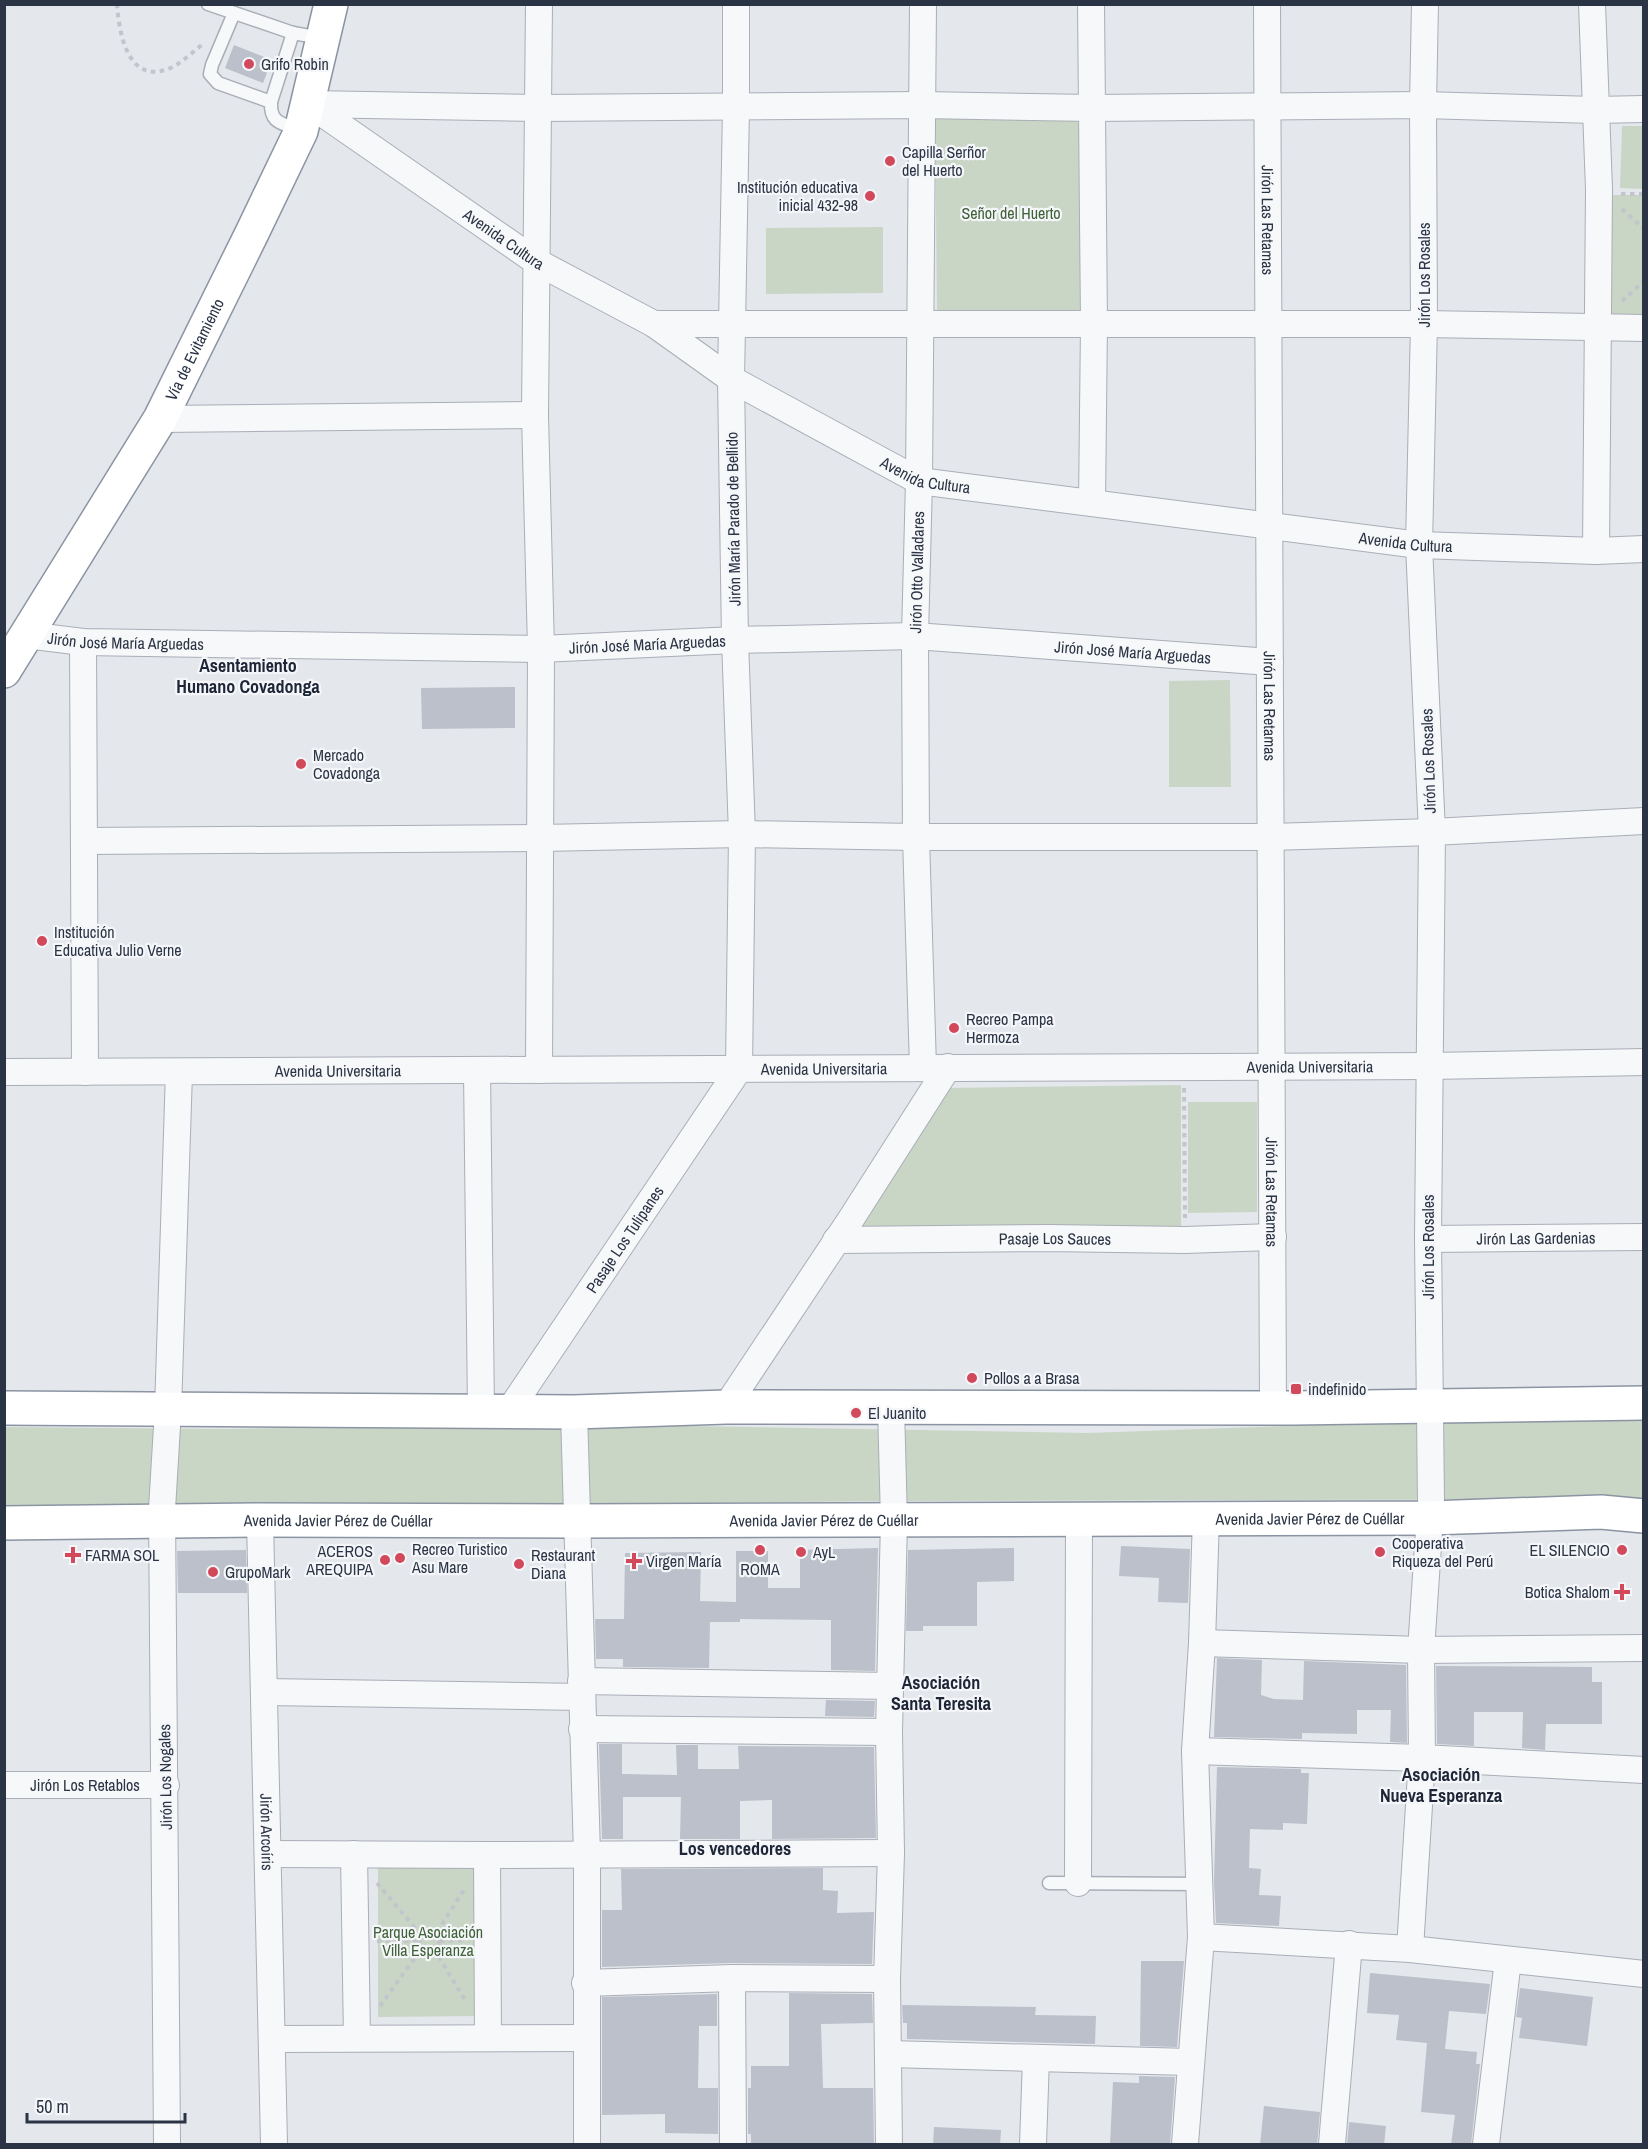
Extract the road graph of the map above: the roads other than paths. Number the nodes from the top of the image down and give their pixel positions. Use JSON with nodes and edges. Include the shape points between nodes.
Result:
{"nodes":[{"id":1,"x":208,"y":4,"type":"edge"},
{"id":2,"x":331,"y":4,"type":"edge"},
{"id":3,"x":539,"y":4,"type":"edge"},
{"id":4,"x":736,"y":4,"type":"edge"},
{"id":5,"x":923,"y":4,"type":"edge"},
{"id":6,"x":1091,"y":4,"type":"edge"},
{"id":7,"x":1268,"y":4,"type":"edge"},
{"id":8,"x":1425,"y":4,"type":"edge"},
{"id":9,"x":1592,"y":4,"type":"edge"},
{"id":10,"x":234,"y":13,"type":"junction"},
{"id":11,"x":308,"y":35,"type":"junction"},
{"id":12,"x":271,"y":102,"type":"junction"},
{"id":13,"x":922,"y":105,"type":"junction"},
{"id":14,"x":1423,"y":105,"type":"junction"},
{"id":15,"x":1268,"y":107,"type":"junction"},
{"id":16,"x":539,"y":108,"type":"junction"},
{"id":17,"x":736,"y":108,"type":"junction"},
{"id":18,"x":1093,"y":108,"type":"junction"},
{"id":19,"x":1644,"y":109,"type":"edge"},
{"id":20,"x":1595,"y":110,"type":"junction"},
{"id":21,"x":305,"y":117,"type":"junction"},
{"id":22,"x":537,"y":262,"type":"junction"},
{"id":23,"x":654,"y":324,"type":"junction"},
{"id":24,"x":920,"y":324,"type":"junction"},
{"id":25,"x":1094,"y":324,"type":"junction"},
{"id":26,"x":1269,"y":324,"type":"junction"},
{"id":27,"x":1424,"y":324,"type":"junction"},
{"id":28,"x":732,"y":325,"type":"junction"},
{"id":29,"x":1598,"y":328,"type":"junction"},
{"id":30,"x":1644,"y":328,"type":"edge"},
{"id":31,"x":731,"y":379,"type":"junction"},
{"id":32,"x":534,"y":415,"type":"junction"},
{"id":33,"x":160,"y":419,"type":"junction"},
{"id":34,"x":919,"y":481,"type":"junction"},
{"id":35,"x":1092,"y":503,"type":"junction"},
{"id":36,"x":1269,"y":525,"type":"junction"},
{"id":37,"x":1419,"y":545,"type":"junction"},
{"id":38,"x":1644,"y":549,"type":"edge"},
{"id":39,"x":1596,"y":551,"type":"junction"},
{"id":40,"x":26,"y":635,"type":"junction"},
{"id":41,"x":915,"y":636,"type":"junction"},
{"id":42,"x":735,"y":640,"type":"junction"},
{"id":43,"x":83,"y":642,"type":"junction"},
{"id":44,"x":541,"y":650,"type":"junction"},
{"id":45,"x":1270,"y":662,"type":"junction"},
{"id":46,"x":4,"y":671,"type":"edge"},
{"id":47,"x":1644,"y":821,"type":"edge"},
{"id":48,"x":1431,"y":832,"type":"junction"},
{"id":49,"x":742,"y":834,"type":"junction"},
{"id":50,"x":916,"y":837,"type":"junction"},
{"id":51,"x":1271,"y":837,"type":"junction"},
{"id":52,"x":540,"y":838,"type":"junction"},
{"id":53,"x":84,"y":840,"type":"junction"},
{"id":54,"x":1644,"y":1062,"type":"edge"},
{"id":55,"x":1272,"y":1066,"type":"junction"},
{"id":56,"x":1430,"y":1066,"type":"junction"},
{"id":57,"x":935,"y":1068,"type":"junction"},
{"id":58,"x":739,"y":1069,"type":"junction"},
{"id":59,"x":477,"y":1070,"type":"junction"},
{"id":60,"x":539,"y":1070,"type":"junction"},
{"id":61,"x":4,"y":1072,"type":"edge"},
{"id":62,"x":86,"y":1072,"type":"junction"},
{"id":63,"x":179,"y":1072,"type":"junction"},
{"id":64,"x":1644,"y":1237,"type":"edge"},
{"id":65,"x":1273,"y":1238,"type":"junction"},
{"id":66,"x":1428,"y":1239,"type":"junction"},
{"id":67,"x":837,"y":1240,"type":"junction"},
{"id":68,"x":1644,"y":1403,"type":"edge"},
{"id":69,"x":1429,"y":1405,"type":"junction"},
{"id":70,"x":1273,"y":1406,"type":"junction"},
{"id":71,"x":726,"y":1407,"type":"junction"},
{"id":72,"x":891,"y":1407,"type":"junction"},
{"id":73,"x":4,"y":1408,"type":"edge"},
{"id":74,"x":168,"y":1410,"type":"junction"},
{"id":75,"x":495,"y":1411,"type":"junction"},
{"id":76,"x":574,"y":1412,"type":"junction"},
{"id":77,"x":1644,"y":1516,"type":"edge"},
{"id":78,"x":1206,"y":1517,"type":"junction"},
{"id":79,"x":1430,"y":1518,"type":"junction"},
{"id":80,"x":1079,"y":1519,"type":"junction"},
{"id":81,"x":260,"y":1520,"type":"junction"},
{"id":82,"x":162,"y":1521,"type":"junction"},
{"id":83,"x":578,"y":1521,"type":"junction"},
{"id":84,"x":894,"y":1521,"type":"junction"},
{"id":85,"x":4,"y":1523,"type":"edge"},
{"id":86,"x":1202,"y":1643,"type":"junction"},
{"id":87,"x":1644,"y":1648,"type":"edge"},
{"id":88,"x":1421,"y":1650,"type":"junction"},
{"id":89,"x":891,"y":1686,"type":"junction"},
{"id":90,"x":582,"y":1689,"type":"junction"},
{"id":91,"x":265,"y":1692,"type":"junction"},
{"id":92,"x":582,"y":1729,"type":"junction"},
{"id":93,"x":889,"y":1731,"type":"junction"},
{"id":94,"x":1195,"y":1751,"type":"junction"},
{"id":95,"x":1422,"y":1758,"type":"junction"},
{"id":96,"x":1644,"y":1770,"type":"edge"},
{"id":97,"x":4,"y":1785,"type":"edge"},
{"id":98,"x":166,"y":1785,"type":"junction"},
{"id":99,"x":891,"y":1853,"type":"junction"},
{"id":100,"x":269,"y":1854,"type":"junction"},
{"id":101,"x":354,"y":1854,"type":"junction"},
{"id":102,"x":586,"y":1854,"type":"junction"},
{"id":103,"x":487,"y":1855,"type":"junction"},
{"id":104,"x":1049,"y":1883,"type":"dead end"},
{"id":105,"x":1078,"y":1883,"type":"junction"},
{"id":106,"x":1200,"y":1884,"type":"junction"},
{"id":107,"x":1202,"y":1937,"type":"junction"},
{"id":108,"x":1349,"y":1944,"type":"junction"},
{"id":109,"x":1410,"y":1949,"type":"junction"},
{"id":110,"x":1508,"y":1960,"type":"junction"},
{"id":111,"x":1644,"y":1974,"type":"edge"},
{"id":112,"x":732,"y":1978,"type":"junction"},
{"id":113,"x":887,"y":1978,"type":"junction"},
{"id":114,"x":585,"y":1983,"type":"junction"},
{"id":115,"x":357,"y":2038,"type":"junction"},
{"id":116,"x":488,"y":2038,"type":"junction"},
{"id":117,"x":586,"y":2038,"type":"junction"},
{"id":118,"x":272,"y":2039,"type":"junction"},
{"id":119,"x":889,"y":2054,"type":"junction"},
{"id":120,"x":1036,"y":2058,"type":"junction"},
{"id":121,"x":1190,"y":2062,"type":"junction"},
{"id":122,"x":167,"y":2145,"type":"edge"},
{"id":123,"x":274,"y":2145,"type":"edge"},
{"id":124,"x":587,"y":2145,"type":"edge"},
{"id":125,"x":733,"y":2145,"type":"edge"},
{"id":126,"x":889,"y":2145,"type":"edge"},
{"id":127,"x":1033,"y":2145,"type":"edge"},
{"id":128,"x":1185,"y":2145,"type":"edge"},
{"id":129,"x":1332,"y":2145,"type":"edge"},
{"id":130,"x":1486,"y":2145,"type":"edge"}],
"edges":[{"from":1,"to":10,"type":"lane"},
{"from":2,"to":11,"type":"highway","name":"Vía de Evitamiento"},
{"from":3,"to":16,"type":"street"},
{"from":4,"to":17,"type":"street","name":"Jirón María Parado de Bellido"},
{"from":5,"to":13,"type":"street","name":"Jirón Otto Valladares"},
{"from":6,"to":18,"type":"street"},
{"from":7,"to":15,"type":"street","name":"Jirón Las Retamas"},
{"from":8,"to":14,"type":"street","name":"Jirón Los Rosales"},
{"from":9,"to":20,"type":"street"},
{"from":10,"to":11,"type":"lane"},
{"from":10,"to":12,"type":"lane","via":[[210,74],[218,83]]},
{"from":11,"to":12,"type":"lane"},
{"from":11,"to":21,"type":"highway","name":"Vía de Evitamiento"},
{"from":12,"to":21,"type":"lane","via":[[274,120]]},
{"from":13,"to":17,"type":"street"},
{"from":13,"to":18,"type":"street"},
{"from":13,"to":24,"type":"street","name":"Jirón Otto Valladares"},
{"from":14,"to":15,"type":"street"},
{"from":14,"to":20,"type":"street"},
{"from":14,"to":27,"type":"street","name":"Jirón Los Rosales"},
{"from":15,"to":18,"type":"street"},
{"from":15,"to":26,"type":"street","name":"Jirón Las Retamas"},
{"from":16,"to":17,"type":"street"},
{"from":16,"to":21,"type":"street"},
{"from":16,"to":22,"type":"street"},
{"from":17,"to":28,"type":"street","name":"Jirón María Parado de Bellido"},
{"from":18,"to":25,"type":"street"},
{"from":19,"to":20,"type":"street"},
{"from":20,"to":29,"type":"street"},
{"from":21,"to":22,"type":"street","name":"Avenida Cultura"},
{"from":21,"to":33,"type":"highway","name":"Vía de Evitamiento"},
{"from":22,"to":23,"type":"street","name":"Avenida Cultura"},
{"from":22,"to":32,"type":"street"},
{"from":23,"to":28,"type":"street"},
{"from":23,"to":31,"type":"street","name":"Avenida Cultura"},
{"from":24,"to":25,"type":"street"},
{"from":24,"to":28,"type":"street"},
{"from":24,"to":34,"type":"street","name":"Jirón Otto Valladares"},
{"from":25,"to":26,"type":"street"},
{"from":25,"to":35,"type":"street"},
{"from":26,"to":27,"type":"street"},
{"from":26,"to":36,"type":"street","name":"Jirón Las Retamas"},
{"from":27,"to":29,"type":"street"},
{"from":27,"to":37,"type":"street","name":"Jirón Los Rosales"},
{"from":28,"to":31,"type":"street","name":"Jirón María Parado de Bellido"},
{"from":29,"to":30,"type":"street"},
{"from":29,"to":39,"type":"street"},
{"from":31,"to":34,"type":"street","name":"Avenida Cultura"},
{"from":31,"to":42,"type":"street","name":"Jirón María Parado de Bellido"},
{"from":32,"to":33,"type":"street"},
{"from":32,"to":44,"type":"street"},
{"from":33,"to":40,"type":"highway","name":"Vía de Evitamiento"},
{"from":34,"to":35,"type":"street","name":"Avenida Cultura"},
{"from":34,"to":41,"type":"street","name":"Jirón Otto Valladares"},
{"from":35,"to":36,"type":"street","name":"Avenida Cultura"},
{"from":36,"to":37,"type":"street","name":"Avenida Cultura"},
{"from":36,"to":45,"type":"street","name":"Jirón Las Retamas"},
{"from":37,"to":39,"type":"street","name":"Avenida Cultura"},
{"from":37,"to":48,"type":"street","name":"Jirón Los Rosales"},
{"from":38,"to":39,"type":"street","name":"Avenida Cultura"},
{"from":40,"to":43,"type":"street","name":"Jirón José María Arguedas"},
{"from":40,"to":46,"type":"highway","name":"Vía de Evitamiento"},
{"from":41,"to":42,"type":"street","name":"Jirón José María Arguedas"},
{"from":41,"to":45,"type":"street","name":"Jirón José María Arguedas"},
{"from":41,"to":50,"type":"street","name":"Jirón Otto Valladares"},
{"from":42,"to":44,"type":"street","name":"Jirón José María Arguedas"},
{"from":42,"to":49,"type":"street","name":"Jirón María Parado de Bellido"},
{"from":43,"to":44,"type":"street","name":"Jirón José María Arguedas"},
{"from":43,"to":53,"type":"street"},
{"from":44,"to":52,"type":"street"},
{"from":45,"to":51,"type":"street","name":"Jirón Las Retamas"},
{"from":47,"to":48,"type":"street"},
{"from":48,"to":51,"type":"street"},
{"from":48,"to":56,"type":"street","name":"Jirón Los Rosales"},
{"from":49,"to":50,"type":"street"},
{"from":49,"to":52,"type":"street"},
{"from":49,"to":58,"type":"street","name":"Jirón María Parado de Bellido"},
{"from":50,"to":51,"type":"street"},
{"from":50,"to":57,"type":"street","name":"Jirón Otto Valladares"},
{"from":51,"to":55,"type":"street","name":"Jirón Las Retamas"},
{"from":52,"to":53,"type":"street"},
{"from":52,"to":60,"type":"street"},
{"from":53,"to":62,"type":"street"},
{"from":54,"to":56,"type":"street","name":"Avenida Universitaria"},
{"from":55,"to":56,"type":"street","name":"Avenida Universitaria"},
{"from":55,"to":57,"type":"street","name":"Avenida Universitaria"},
{"from":55,"to":65,"type":"street","name":"Jirón Las Retamas"},
{"from":56,"to":66,"type":"street","name":"Jirón Los Rosales"},
{"from":57,"to":58,"type":"street","name":"Avenida Universitaria"},
{"from":57,"to":67,"type":"street"},
{"from":58,"to":60,"type":"street","name":"Avenida Universitaria"},
{"from":58,"to":75,"type":"street","name":"Pasaje Los Tulipanes"},
{"from":59,"to":60,"type":"street","name":"Avenida Universitaria"},
{"from":59,"to":63,"type":"street","name":"Avenida Universitaria"},
{"from":59,"to":75,"type":"street"},
{"from":61,"to":62,"type":"street","name":"Avenida Universitaria"},
{"from":62,"to":63,"type":"street","name":"Avenida Universitaria"},
{"from":63,"to":74,"type":"street","name":"Jirón Los Nogales"},
{"from":64,"to":66,"type":"street","name":"Jirón Las Gardenias"},
{"from":65,"to":67,"type":"street","name":"Pasaje Los Sauces"},
{"from":65,"to":70,"type":"street","name":"Jirón Las Retamas"},
{"from":66,"to":69,"type":"street","name":"Jirón Los Rosales"},
{"from":67,"to":71,"type":"street"},
{"from":68,"to":69,"type":"highway"},
{"from":69,"to":70,"type":"highway"},
{"from":69,"to":79,"type":"street","name":"Jirón Los Rosales"},
{"from":70,"to":72,"type":"highway"},
{"from":71,"to":72,"type":"highway"},
{"from":71,"to":76,"type":"highway"},
{"from":72,"to":84,"type":"street"},
{"from":73,"to":74,"type":"highway"},
{"from":74,"to":75,"type":"highway"},
{"from":74,"to":82,"type":"street","name":"Jirón Los Nogales"},
{"from":75,"to":76,"type":"highway"},
{"from":76,"to":83,"type":"street"},
{"from":77,"to":79,"type":"highway","name":"Avenida Javier Pérez de Cuéllar","via":[[1600,1512]]},
{"from":78,"to":79,"type":"highway","name":"Avenida Javier Pérez de Cuéllar"},
{"from":78,"to":80,"type":"highway","name":"Avenida Javier Pérez de Cuéllar"},
{"from":78,"to":86,"type":"street"},
{"from":79,"to":88,"type":"street","name":"Jirón Los Rosales"},
{"from":80,"to":84,"type":"highway","name":"Avenida Javier Pérez de Cuéllar"},
{"from":80,"to":105,"type":"street"},
{"from":81,"to":82,"type":"highway","name":"Avenida Javier Pérez de Cuéllar"},
{"from":81,"to":83,"type":"highway","name":"Avenida Javier Pérez de Cuéllar"},
{"from":81,"to":91,"type":"street","name":"Jirón Arcoíris"},
{"from":82,"to":85,"type":"highway","name":"Avenida Javier Pérez de Cuéllar"},
{"from":82,"to":98,"type":"street","name":"Jirón Los Nogales"},
{"from":83,"to":84,"type":"highway","name":"Avenida Javier Pérez de Cuéllar"},
{"from":83,"to":90,"type":"street"},
{"from":84,"to":89,"type":"street"},
{"from":86,"to":88,"type":"street"},
{"from":86,"to":94,"type":"street"},
{"from":87,"to":88,"type":"street"},
{"from":88,"to":95,"type":"street","name":"Jirón Los Rosales"},
{"from":89,"to":90,"type":"street"},
{"from":89,"to":93,"type":"street"},
{"from":90,"to":91,"type":"street"},
{"from":90,"to":92,"type":"street"},
{"from":91,"to":100,"type":"street","name":"Jirón Arcoíris"},
{"from":92,"to":93,"type":"street"},
{"from":92,"to":102,"type":"street"},
{"from":93,"to":99,"type":"street"},
{"from":94,"to":95,"type":"street"},
{"from":94,"to":106,"type":"street"},
{"from":95,"to":96,"type":"street"},
{"from":95,"to":109,"type":"street","name":"Jirón Los Rosales"},
{"from":97,"to":98,"type":"street","name":"Jirón Los Retablos"},
{"from":98,"to":122,"type":"street","name":"Jirón Los Nogales"},
{"from":99,"to":102,"type":"street"},
{"from":99,"to":113,"type":"street"},
{"from":100,"to":101,"type":"street"},
{"from":100,"to":118,"type":"street","name":"Jirón Arcoíris"},
{"from":101,"to":103,"type":"street"},
{"from":101,"to":115,"type":"street"},
{"from":102,"to":103,"type":"street"},
{"from":102,"to":114,"type":"street"},
{"from":103,"to":116,"type":"street"},
{"from":104,"to":105,"type":"lane"},
{"from":105,"to":106,"type":"lane"},
{"from":106,"to":107,"type":"street"},
{"from":107,"to":108,"type":"street"},
{"from":107,"to":121,"type":"street"},
{"from":108,"to":109,"type":"street"},
{"from":108,"to":129,"type":"street"},
{"from":109,"to":110,"type":"street"},
{"from":110,"to":111,"type":"street"},
{"from":110,"to":130,"type":"street"},
{"from":112,"to":113,"type":"street"},
{"from":112,"to":114,"type":"street"},
{"from":112,"to":125,"type":"street"},
{"from":113,"to":119,"type":"street"},
{"from":114,"to":117,"type":"street"},
{"from":115,"to":116,"type":"street"},
{"from":115,"to":118,"type":"street"},
{"from":116,"to":117,"type":"street"},
{"from":117,"to":124,"type":"street"},
{"from":118,"to":123,"type":"street","name":"Jirón Arcoíris"},
{"from":119,"to":120,"type":"street"},
{"from":119,"to":126,"type":"street"},
{"from":120,"to":121,"type":"street"},
{"from":120,"to":127,"type":"street"},
{"from":121,"to":128,"type":"street"}]}
